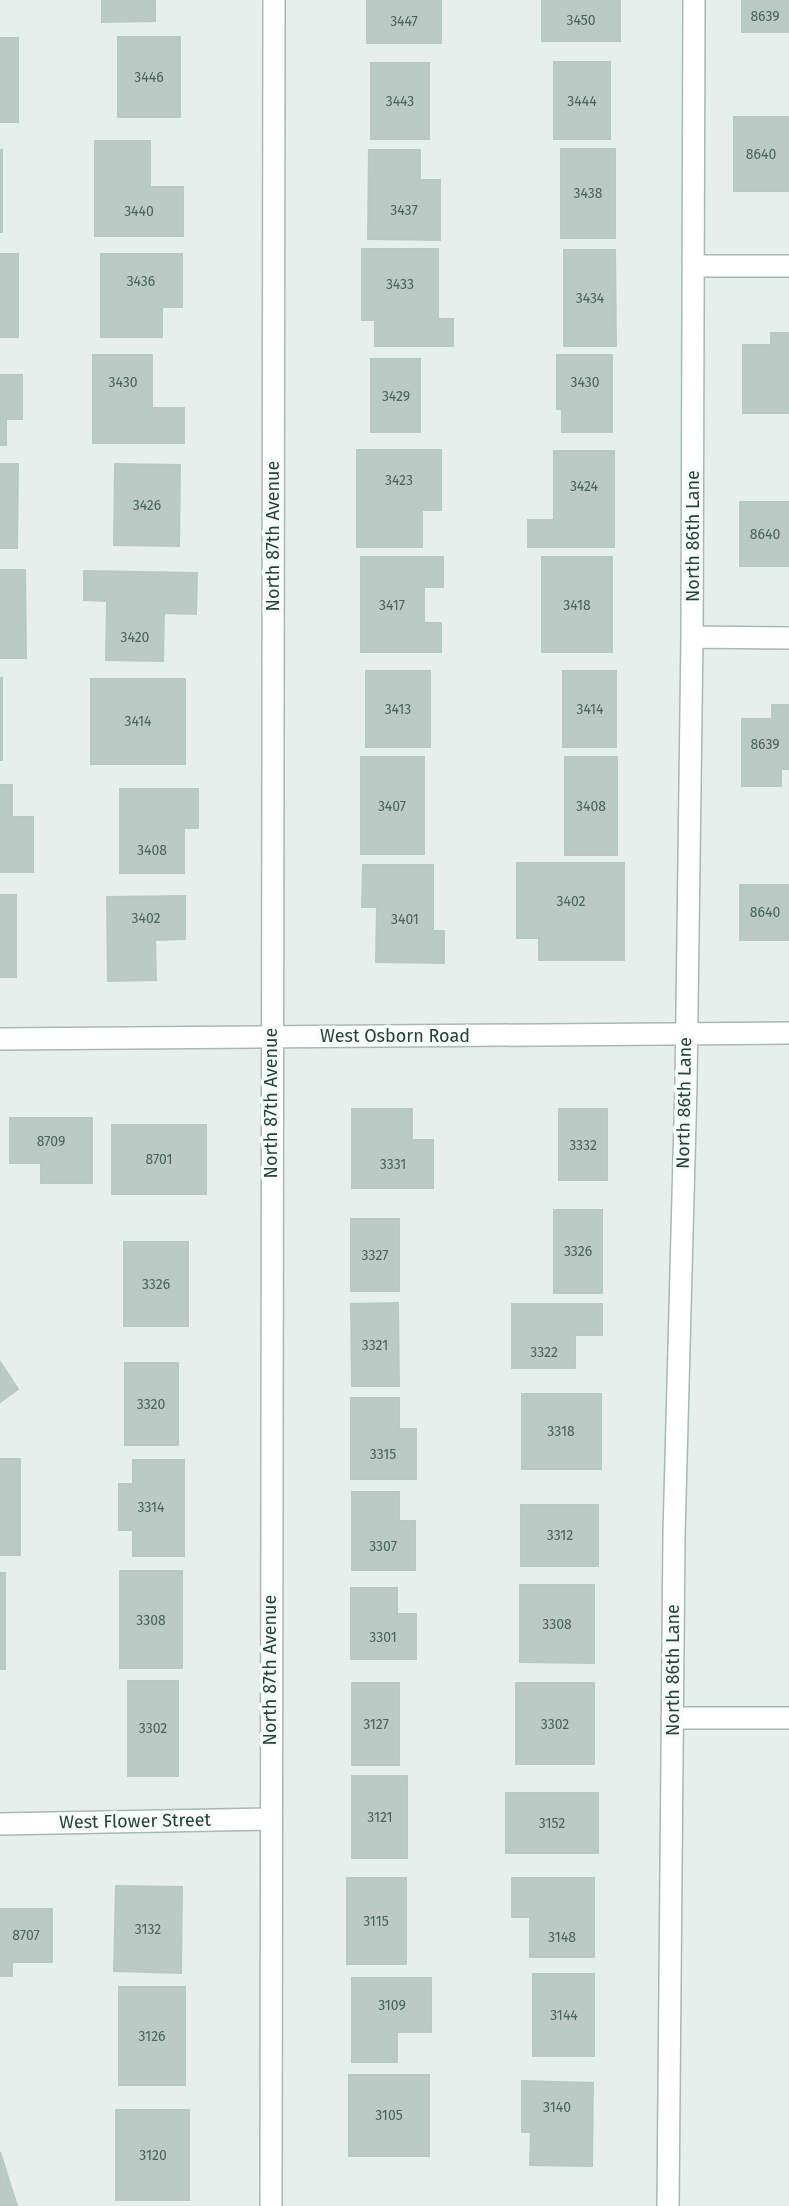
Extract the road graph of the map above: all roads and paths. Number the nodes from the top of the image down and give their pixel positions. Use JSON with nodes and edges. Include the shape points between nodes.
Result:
{"nodes":[{"id":1,"x":274,"y":0,"type":"edge"},
{"id":2,"x":694,"y":0,"type":"edge"},
{"id":3,"x":695,"y":266,"type":"junction"},
{"id":4,"x":789,"y":266,"type":"edge"},
{"id":5,"x":692,"y":637,"type":"junction"},
{"id":6,"x":789,"y":638,"type":"edge"},
{"id":7,"x":789,"y":1033,"type":"edge"},
{"id":8,"x":686,"y":1034,"type":"junction"},
{"id":9,"x":271,"y":1037,"type":"junction"},
{"id":10,"x":0,"y":1039,"type":"edge"},
{"id":11,"x":672,"y":1718,"type":"junction"},
{"id":12,"x":789,"y":1718,"type":"edge"},
{"id":13,"x":270,"y":1819,"type":"junction"},
{"id":14,"x":0,"y":1824,"type":"edge"},
{"id":15,"x":271,"y":2206,"type":"edge"},
{"id":16,"x":668,"y":2206,"type":"edge"}],
"edges":[{"from":1,"to":9,"type":"street","name":"North 87th Avenue"},
{"from":2,"to":3,"type":"street","name":"North 86th Lane"},
{"from":3,"to":4,"type":"street"},
{"from":3,"to":5,"type":"street","name":"North 86th Lane"},
{"from":5,"to":6,"type":"street"},
{"from":5,"to":8,"type":"street","name":"North 86th Lane"},
{"from":7,"to":8,"type":"street","name":"West Osborn Road"},
{"from":8,"to":9,"type":"street","name":"West Osborn Road"},
{"from":8,"to":11,"type":"street","name":"North 86th Lane"},
{"from":9,"to":10,"type":"street","name":"West Osborn Road"},
{"from":9,"to":13,"type":"street","name":"North 87th Avenue"},
{"from":11,"to":12,"type":"street"},
{"from":11,"to":16,"type":"street","name":"North 86th Lane"},
{"from":13,"to":14,"type":"street","name":"West Flower Street"},
{"from":13,"to":15,"type":"street","name":"North 87th Avenue"}]}
